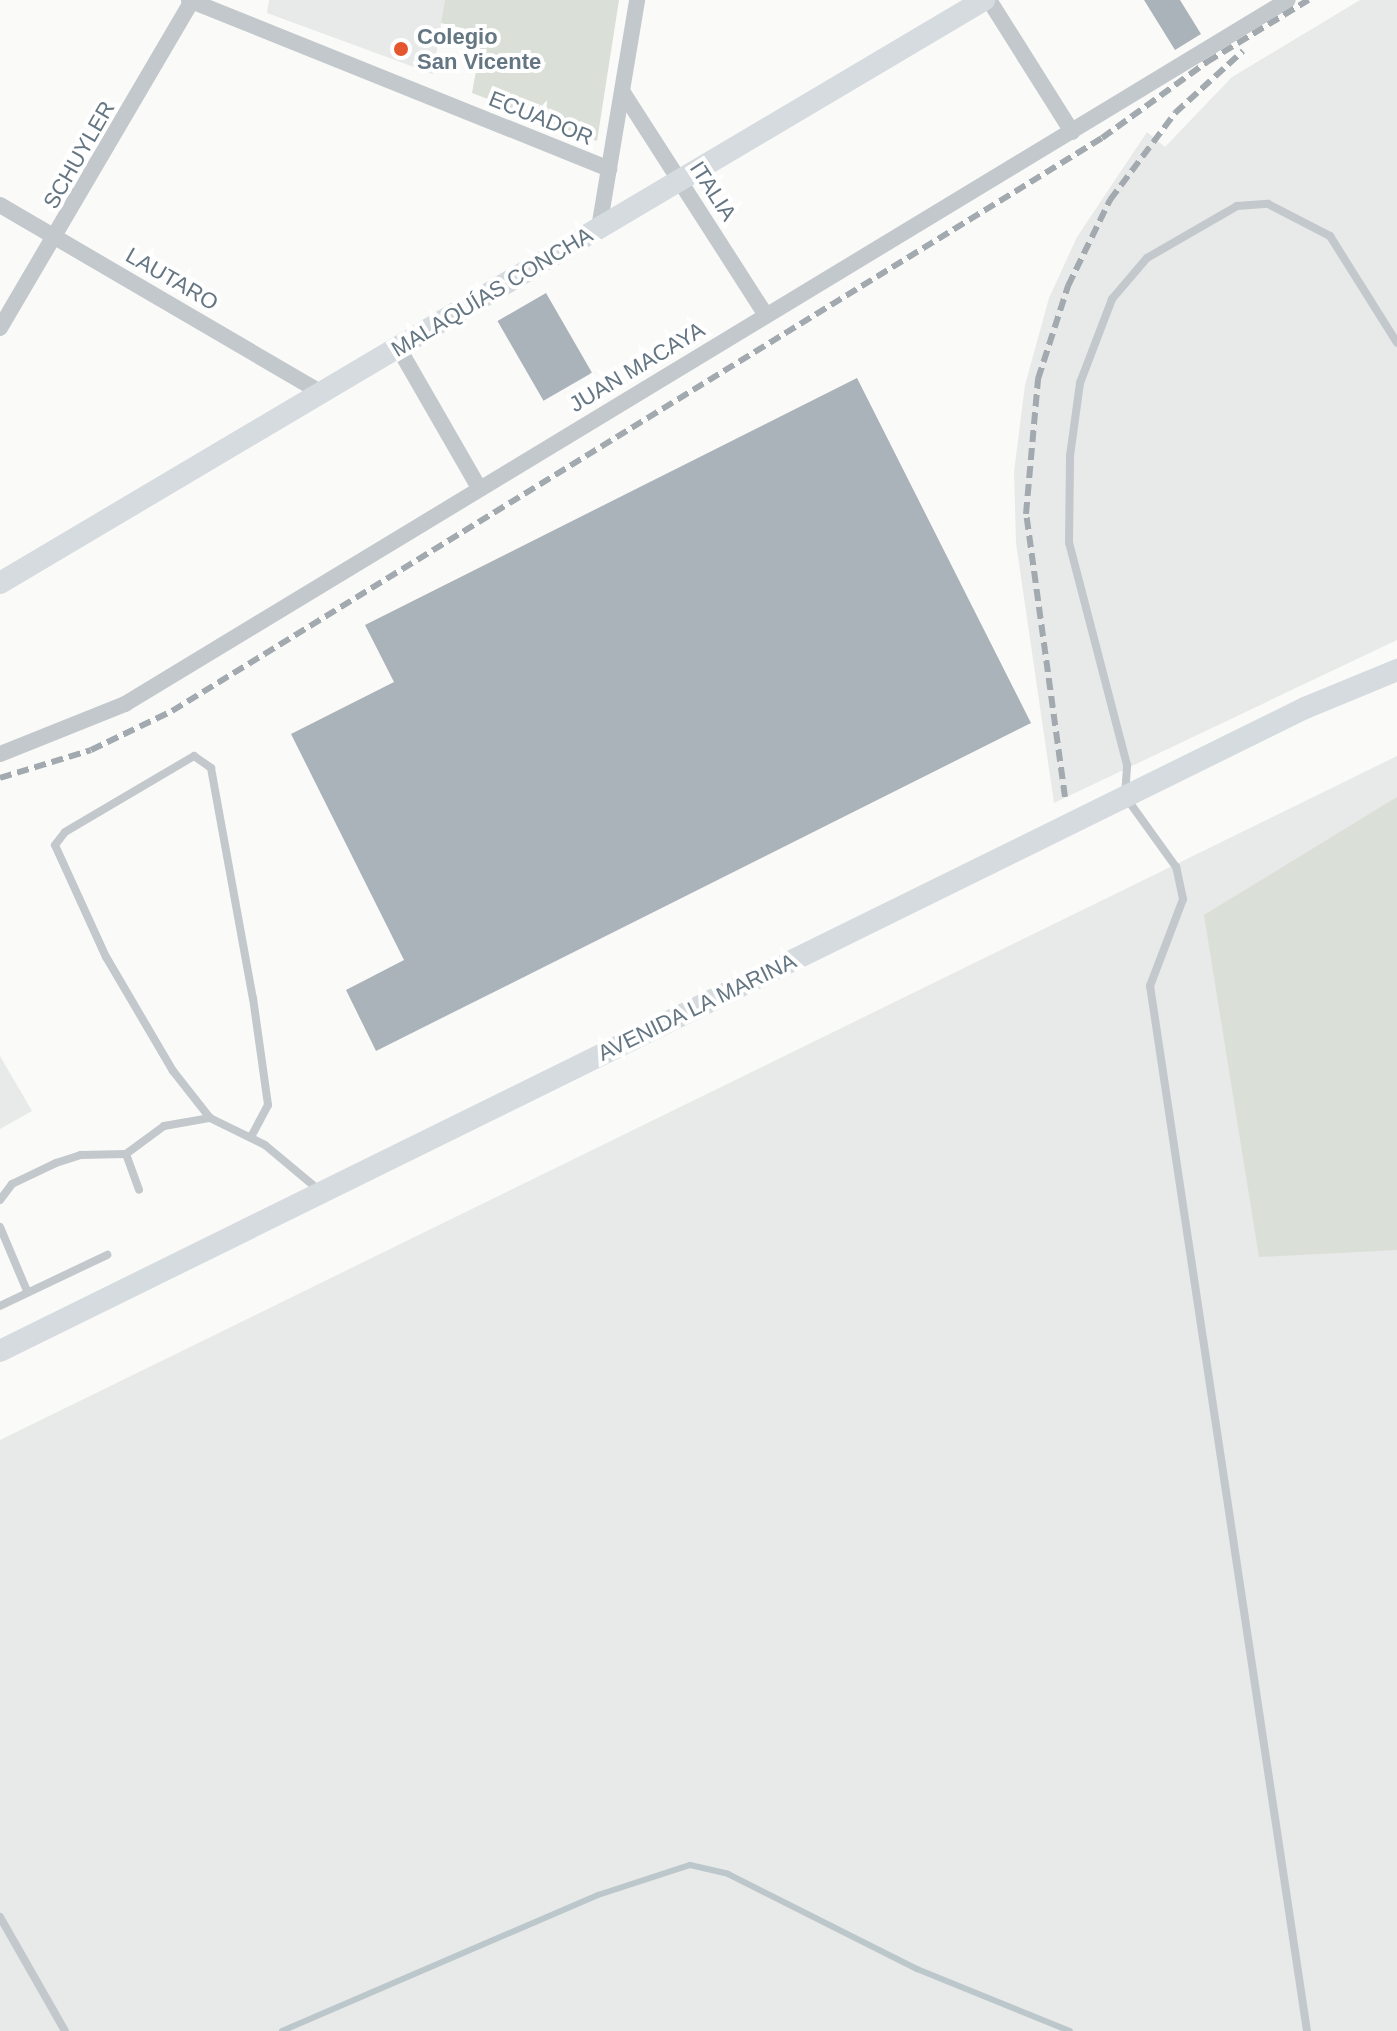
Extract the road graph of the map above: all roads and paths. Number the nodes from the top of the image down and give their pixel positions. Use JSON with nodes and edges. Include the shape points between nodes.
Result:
{"nodes":[{"id":1,"x":191,"y":0,"type":"edge"},
{"id":2,"x":637,"y":0,"type":"edge"},
{"id":3,"x":987,"y":0,"type":"edge"},
{"id":4,"x":1288,"y":0,"type":"edge"},
{"id":5,"x":622,"y":91,"type":"junction"},
{"id":6,"x":1072,"y":132,"type":"junction"},
{"id":7,"x":609,"y":169,"type":"junction"},
{"id":8,"x":680,"y":180,"type":"junction"},
{"id":9,"x":0,"y":205,"type":"edge"},
{"id":10,"x":599,"y":228,"type":"junction"},
{"id":11,"x":57,"y":237,"type":"junction"},
{"id":12,"x":766,"y":315,"type":"junction"},
{"id":13,"x":0,"y":328,"type":"edge"},
{"id":14,"x":1397,"y":343,"type":"edge"},
{"id":15,"x":398,"y":347,"type":"junction"},
{"id":16,"x":322,"y":393,"type":"junction"},
{"id":17,"x":479,"y":488,"type":"junction"},
{"id":18,"x":3,"y":578,"type":"edge"},
{"id":19,"x":1397,"y":670,"type":"edge"},
{"id":20,"x":0,"y":754,"type":"edge"},
{"id":21,"x":1125,"y":796,"type":"junction"},
{"id":22,"x":210,"y":1118,"type":"junction"},
{"id":23,"x":251,"y":1137,"type":"junction"},
{"id":24,"x":126,"y":1154,"type":"junction"},
{"id":25,"x":139,"y":1190,"type":"dead end"},
{"id":26,"x":321,"y":1192,"type":"junction"},
{"id":27,"x":0,"y":1200,"type":"edge"},
{"id":28,"x":0,"y":1227,"type":"edge"},
{"id":29,"x":107,"y":1255,"type":"dead end"},
{"id":30,"x":27,"y":1291,"type":"junction"},
{"id":31,"x":0,"y":1306,"type":"edge"},
{"id":32,"x":0,"y":1351,"type":"edge"},
{"id":33,"x":0,"y":1917,"type":"edge"},
{"id":34,"x":65,"y":2031,"type":"edge"},
{"id":35,"x":1307,"y":2031,"type":"edge"}],
"edges":[{"from":1,"to":7,"type":"street","name":"ECUADOR"},
{"from":1,"to":11,"type":"street","name":"SCHUYLER"},
{"from":2,"to":5,"type":"street"},
{"from":3,"to":6,"type":"street"},
{"from":3,"to":8,"type":"main road","name":"MALAQUÍAS CONCHA"},
{"from":4,"to":6,"type":"street","name":"JUAN MACAYA"},
{"from":5,"to":7,"type":"street"},
{"from":5,"to":8,"type":"street","name":"ITALIA"},
{"from":6,"to":12,"type":"street","name":"JUAN MACAYA"},
{"from":7,"to":10,"type":"street"},
{"from":8,"to":10,"type":"main road","name":"MALAQUÍAS CONCHA"},
{"from":8,"to":12,"type":"street","name":"ITALIA"},
{"from":9,"to":11,"type":"street","name":"LAUTARO"},
{"from":10,"to":15,"type":"main road","name":"MALAQUÍAS CONCHA"},
{"from":11,"to":13,"type":"street","name":"SCHUYLER"},
{"from":11,"to":16,"type":"street","name":"LAUTARO"},
{"from":12,"to":17,"type":"street","name":"JUAN MACAYA"},
{"from":14,"to":21,"type":"lane","via":[[1330,236],[1268,204],[1237,206],[1147,258],[1112,299],[1080,383],[1070,456],[1069,543],[1127,765]]},
{"from":15,"to":16,"type":"main road","name":"MALAQUÍAS CONCHA"},
{"from":15,"to":17,"type":"street"},
{"from":16,"to":18,"type":"main road","name":"MALAQUÍAS CONCHA"},
{"from":17,"to":20,"type":"street","name":"JUAN MACAYA","via":[[125,704]]},
{"from":19,"to":21,"type":"main road","name":"AVENIDA LA MARINA"},
{"from":21,"to":26,"type":"main road","name":"AVENIDA LA MARINA"},
{"from":21,"to":35,"type":"lane","via":[[1176,867],[1183,899],[1150,986]]},
{"from":22,"to":23,"type":"lane"},
{"from":22,"to":23,"type":"lane","via":[[173,1071],[106,957],[55,845],[77,824],[194,756],[211,768],[253,998],[268,1105]]},
{"from":22,"to":24,"type":"lane","via":[[164,1126]]},
{"from":23,"to":26,"type":"lane"},
{"from":24,"to":25,"type":"lane"},
{"from":24,"to":27,"type":"lane","via":[[81,1155],[56,1163],[12,1184]]},
{"from":26,"to":32,"type":"main road","name":"AVENIDA LA MARINA"},
{"from":28,"to":30,"type":"lane"},
{"from":29,"to":30,"type":"lane"},
{"from":30,"to":31,"type":"lane"},
{"from":33,"to":34,"type":"lane"}]}
